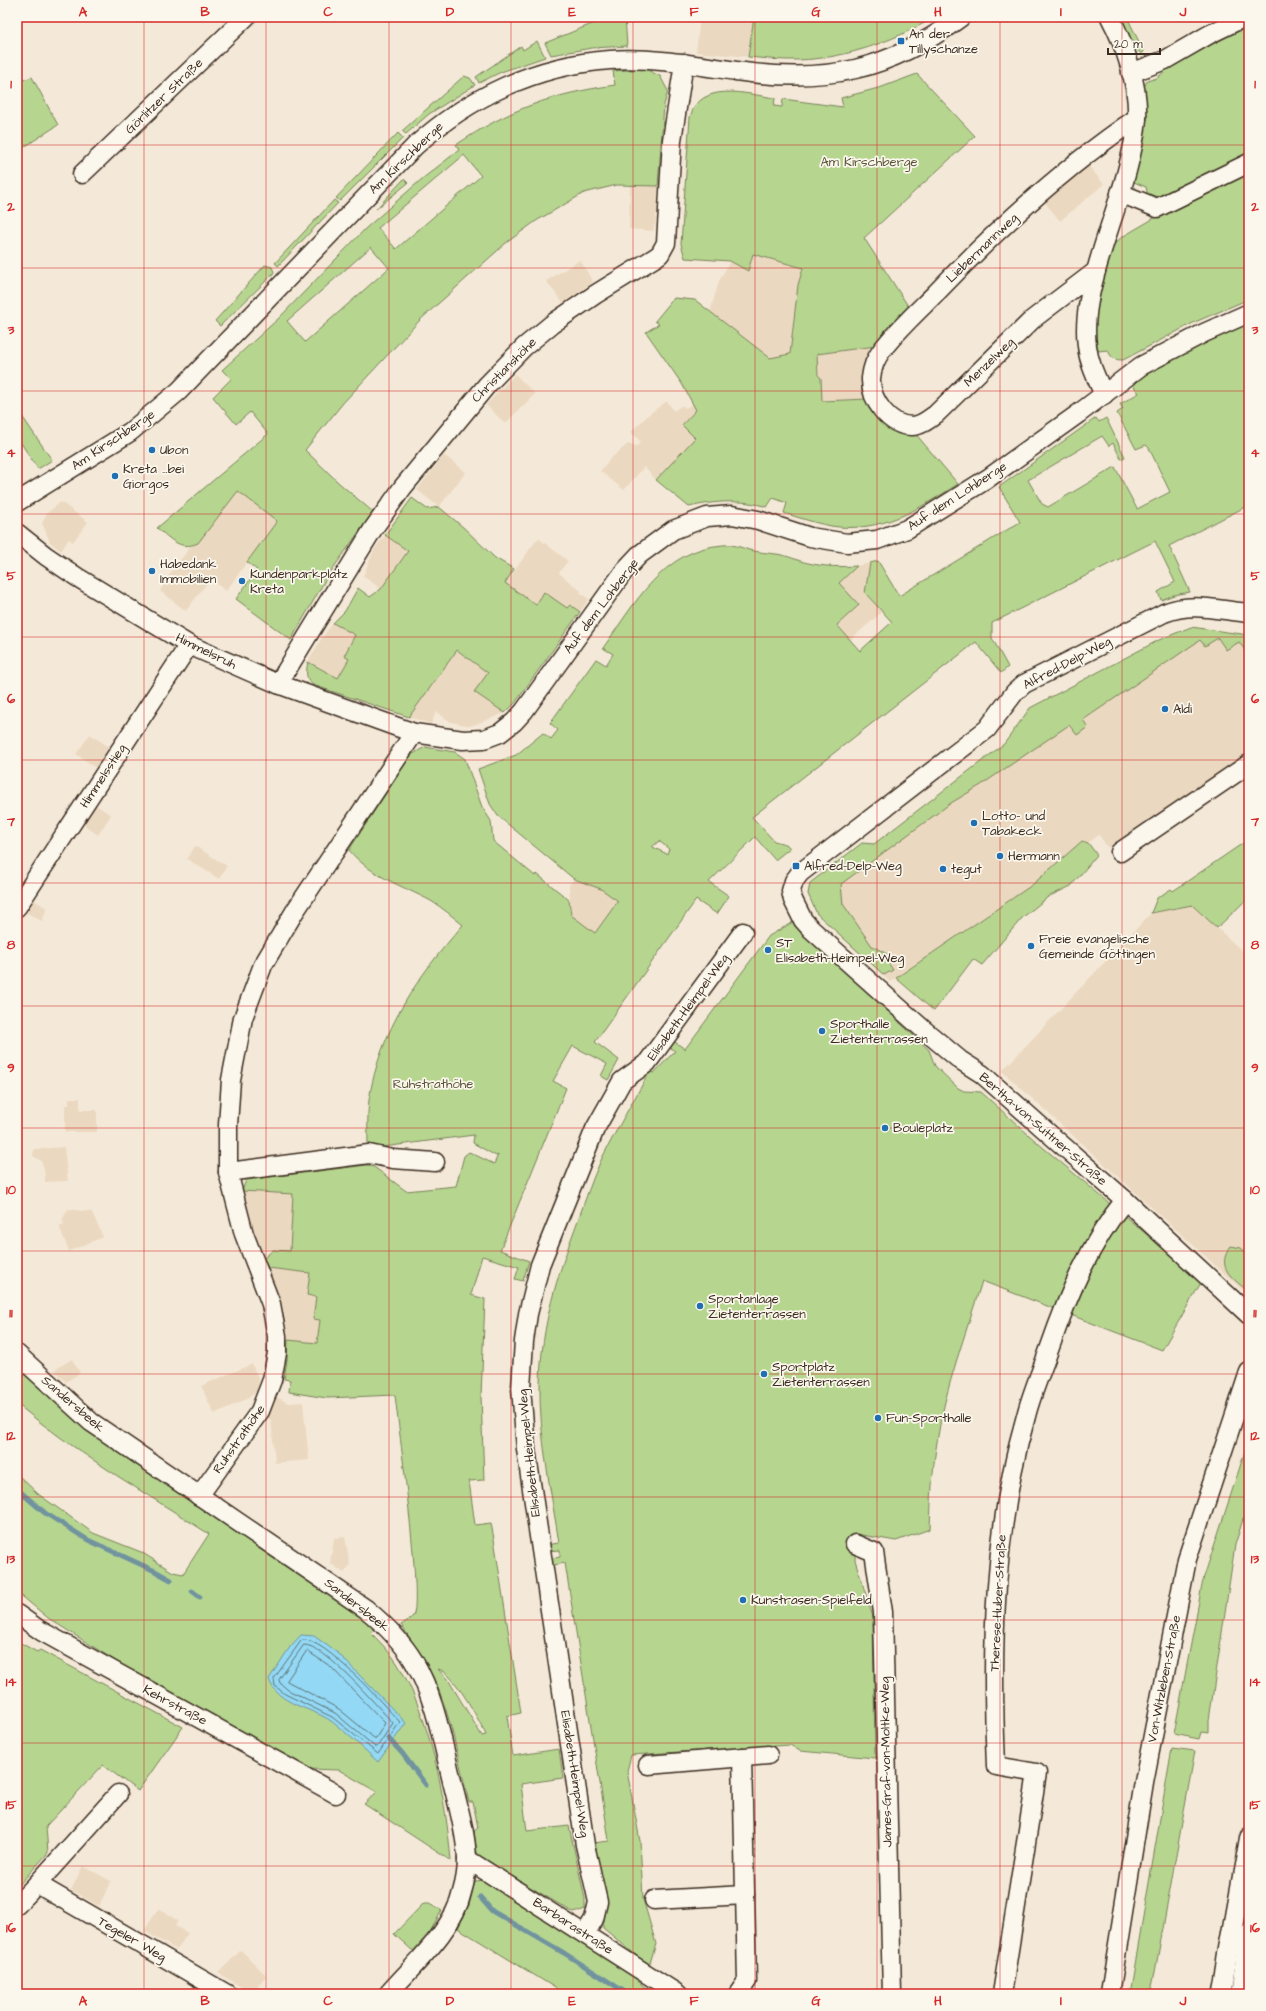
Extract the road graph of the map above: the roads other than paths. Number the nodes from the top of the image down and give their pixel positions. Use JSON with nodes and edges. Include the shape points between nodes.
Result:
{"nodes":[{"id":1,"x":246,"y":17,"type":"edge"},
{"id":2,"x":961,"y":17,"type":"edge"},
{"id":3,"x":1110,"y":17,"type":"edge"},
{"id":4,"x":1245,"y":17,"type":"edge"},
{"id":5,"x":684,"y":63,"type":"junction"},
{"id":6,"x":1131,"y":73,"type":"junction"},
{"id":7,"x":1137,"y":118,"type":"junction"},
{"id":8,"x":1249,"y":163,"type":"edge"},
{"id":9,"x":82,"y":174,"type":"dead end"},
{"id":10,"x":1120,"y":193,"type":"junction"},
{"id":11,"x":1096,"y":271,"type":"junction"},
{"id":12,"x":1249,"y":313,"type":"edge"},
{"id":13,"x":1104,"y":395,"type":"junction"},
{"id":14,"x":880,"y":406,"type":"joint"},
{"id":15,"x":17,"y":502,"type":"edge"},
{"id":16,"x":17,"y":533,"type":"edge"},
{"id":17,"x":1249,"y":613,"type":"edge"},
{"id":18,"x":189,"y":645,"type":"junction"},
{"id":19,"x":278,"y":684,"type":"junction"},
{"id":20,"x":414,"y":733,"type":"junction"},
{"id":21,"x":1249,"y":764,"type":"edge"},
{"id":22,"x":1120,"y":852,"type":"dead end"},
{"id":23,"x":791,"y":891,"type":"joint"},
{"id":24,"x":17,"y":906,"type":"edge"},
{"id":25,"x":743,"y":932,"type":"dead end"},
{"id":26,"x":435,"y":1162,"type":"dead end"},
{"id":27,"x":228,"y":1172,"type":"junction"},
{"id":28,"x":1125,"y":1200,"type":"junction"},
{"id":29,"x":1249,"y":1316,"type":"edge"},
{"id":30,"x":17,"y":1354,"type":"edge"},
{"id":31,"x":1249,"y":1372,"type":"edge"},
{"id":32,"x":199,"y":1496,"type":"junction"},
{"id":33,"x":855,"y":1544,"type":"dead end"},
{"id":34,"x":17,"y":1614,"type":"edge"},
{"id":35,"x":768,"y":1755,"type":"dead end"},
{"id":36,"x":742,"y":1757,"type":"junction"},
{"id":37,"x":648,"y":1765,"type":"dead end"},
{"id":38,"x":118,"y":1794,"type":"dead end"},
{"id":39,"x":336,"y":1794,"type":"dead end"},
{"id":40,"x":1249,"y":1838,"type":"edge"},
{"id":41,"x":467,"y":1859,"type":"junction"},
{"id":42,"x":37,"y":1884,"type":"junction"},
{"id":43,"x":745,"y":1895,"type":"junction"},
{"id":44,"x":654,"y":1900,"type":"dead end"},
{"id":45,"x":17,"y":1905,"type":"edge"},
{"id":46,"x":585,"y":1934,"type":"junction"},
{"id":47,"x":1243,"y":1934,"type":"edge"},
{"id":48,"x":227,"y":1994,"type":"edge"},
{"id":49,"x":388,"y":1994,"type":"edge"},
{"id":50,"x":678,"y":1994,"type":"edge"},
{"id":51,"x":738,"y":1994,"type":"edge"},
{"id":52,"x":892,"y":1994,"type":"edge"},
{"id":53,"x":1002,"y":1994,"type":"edge"},
{"id":54,"x":1110,"y":1994,"type":"edge"},
{"id":55,"x":1220,"y":1994,"type":"edge"},
{"id":56,"x":1240,"y":1994,"type":"edge"}],
"edges":[{"from":1,"to":9,"type":"street","name":"Görlitzer Straße"},
{"from":2,"to":5,"type":"street","name":"Am Kirschberge","via":[[943,31],[896,56],[840,73],[811,76],[774,75]]},
{"from":3,"to":6,"type":"street","via":[[1125,50]]},
{"from":4,"to":6,"type":"street","via":[[1165,60]]},
{"from":5,"to":15,"type":"street","name":"Am Kirschberge","via":[[610,60],[576,64],[538,73],[503,86],[451,117],[415,146],[179,391],[130,432]]},
{"from":5,"to":19,"type":"street","name":"Christianshöhe","via":[[672,140],[666,243],[660,254],[552,324],[524,347],[487,385],[403,487]]},
{"from":6,"to":7,"type":"street"},
{"from":7,"to":10,"type":"street"},
{"from":7,"to":14,"type":"street","name":"Liebermannweg","via":[[1081,158],[1006,224],[960,267],[892,339],[875,362],[871,378]]},
{"from":8,"to":10,"type":"street","via":[[1157,208]]},
{"from":10,"to":11,"type":"street"},
{"from":11,"to":13,"type":"street","via":[[1089,296],[1087,346],[1091,365]]},
{"from":11,"to":14,"type":"street","name":"Menzelweg","via":[[1033,319],[936,414],[924,422],[913,426],[899,424],[886,416]]},
{"from":12,"to":13,"type":"street","name":"Auf dem Lohberge","via":[[1141,366]]},
{"from":13,"to":20,"type":"street","name":"Auf dem Lohberge","via":[[987,479],[936,512],[907,529],[877,540],[847,542],[810,537],[758,520],[732,515],[707,516],[673,530],[639,555],[625,570],[514,722],[484,739],[463,740]]},
{"from":16,"to":18,"type":"street","name":"Himmelsruh","via":[[77,577]]},
{"from":17,"to":23,"type":"street","name":"Alfred-Delp-Weg","via":[[1198,606],[1174,610],[1024,684],[987,729],[800,873]]},
{"from":18,"to":19,"type":"street","name":"Himmelsruh"},
{"from":18,"to":24,"type":"street","name":"Himmelsstieg"},
{"from":19,"to":20,"type":"street","name":"Himmelsruh"},
{"from":20,"to":27,"type":"street","name":"Ruhstrathöhe","via":[[295,911],[263,965],[243,1018],[231,1080]]},
{"from":21,"to":22,"type":"street"},
{"from":23,"to":28,"type":"street","name":"Bertha-von-Suttner-Straße","via":[[797,909],[811,929],[924,1030],[960,1060],[982,1074]]},
{"from":25,"to":46,"type":"street","name":"Elisabeth-Heimpel-Weg","via":[[647,1063],[622,1081],[595,1129],[540,1264],[524,1341],[521,1388],[526,1449],[585,1845],[598,1902],[594,1919]]},
{"from":26,"to":27,"type":"street","via":[[393,1159],[369,1154]]},
{"from":27,"to":32,"type":"street","name":"Ruhstrathöhe","via":[[244,1234],[271,1304],[277,1336],[277,1353],[272,1380],[260,1411]]},
{"from":28,"to":29,"type":"street","name":"Bertha-von-Suttner-Straße"},
{"from":28,"to":53,"type":"street","name":"Therese-Huber-Straße","via":[[1106,1224],[1081,1271],[1060,1319],[1026,1415],[1008,1490],[998,1558],[994,1628],[996,1766],[1037,1774]]},
{"from":30,"to":32,"type":"street","name":"Sandersbeek","via":[[91,1422]]},
{"from":31,"to":54,"type":"street","name":"Von-Witzleben-Straße","via":[[1187,1559],[1144,1782]]},
{"from":32,"to":41,"type":"street","name":"Sandersbeek","via":[[338,1588],[380,1620],[403,1645],[421,1676],[440,1728],[459,1809]]},
{"from":33,"to":52,"type":"street","name":"James-Graf-von-Moltke-Weg","via":[[874,1552],[883,1612]]},
{"from":34,"to":39,"type":"street","name":"Kehrstraße","via":[[41,1631]]},
{"from":35,"to":36,"type":"street"},
{"from":36,"to":37,"type":"street"},
{"from":36,"to":43,"type":"street"},
{"from":38,"to":42,"type":"street"},
{"from":40,"to":47,"type":"street"},
{"from":41,"to":46,"type":"street","name":"Barbarastraße"},
{"from":41,"to":49,"type":"street","name":"Sandersbeek","via":[[462,1892],[453,1915],[443,1931]]},
{"from":42,"to":45,"type":"street"},
{"from":42,"to":48,"type":"street","name":"Tegeler Weg"},
{"from":43,"to":44,"type":"street"},
{"from":43,"to":51,"type":"street","via":[[747,1980]]},
{"from":46,"to":50,"type":"street","name":"Barbarastraße"},
{"from":47,"to":55,"type":"street"},
{"from":47,"to":56,"type":"street"}]}
